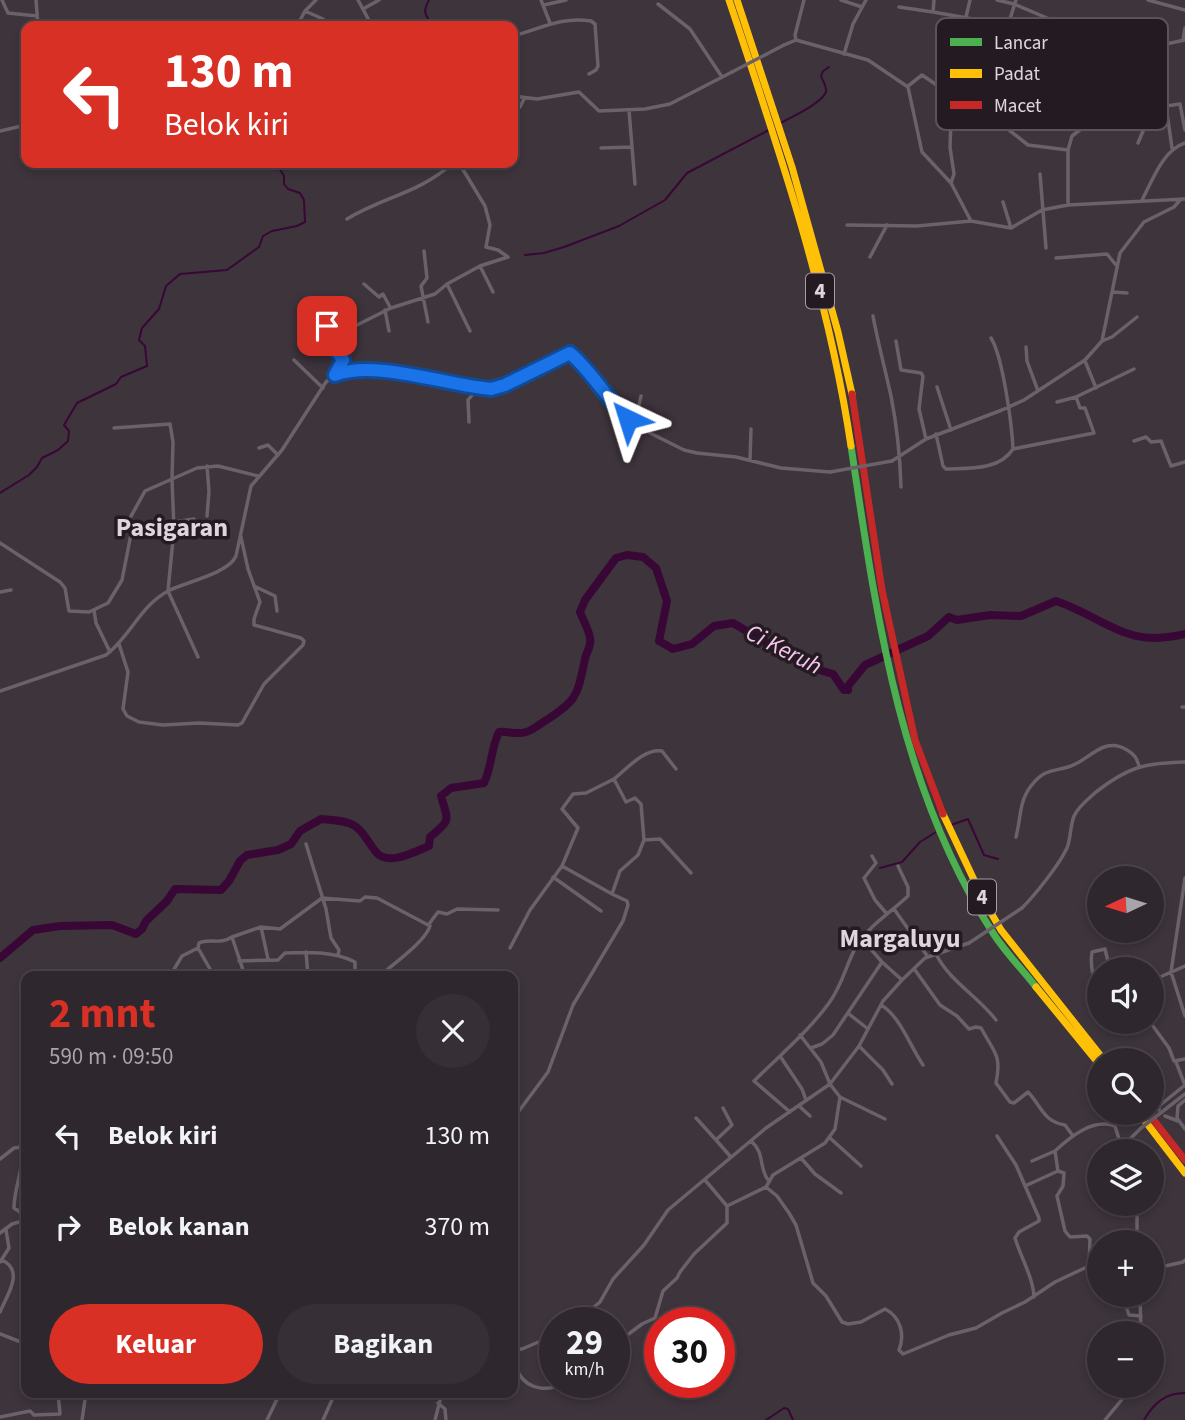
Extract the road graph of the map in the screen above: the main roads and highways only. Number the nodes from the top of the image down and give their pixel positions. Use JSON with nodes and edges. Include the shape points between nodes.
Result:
{"nodes":[{"id":1,"x":729,"y":0,"type":"edge"},
{"id":2,"x":737,"y":0,"type":"edge"},
{"id":3,"x":878,"y":591,"type":"junction"},
{"id":4,"x":903,"y":709,"type":"junction"},
{"id":5,"x":1094,"y":1048,"type":"edge"},
{"id":6,"x":1087,"y":1049,"type":"edge"},
{"id":7,"x":1148,"y":1125,"type":"edge"},
{"id":8,"x":1157,"y":1125,"type":"edge"},
{"id":9,"x":1185,"y":1160,"type":"edge"},
{"id":10,"x":1185,"y":1173,"type":"edge"}],
"edges":[{"from":1,"to":3,"type":"highway","number":"4","via":[[817,278]]},
{"from":2,"to":3,"type":"highway","number":"4","via":[[792,167],[838,332],[852,392]]},
{"from":3,"to":4,"type":"highway","number":"4"},
{"from":4,"to":5,"type":"highway","number":"4","via":[[949,831],[982,899],[1001,930]]},
{"from":4,"to":6,"type":"highway","number":"4","via":[[907,742],[941,834],[975,903],[994,935]]},
{"from":7,"to":10,"type":"highway"},
{"from":8,"to":9,"type":"highway"}]}
